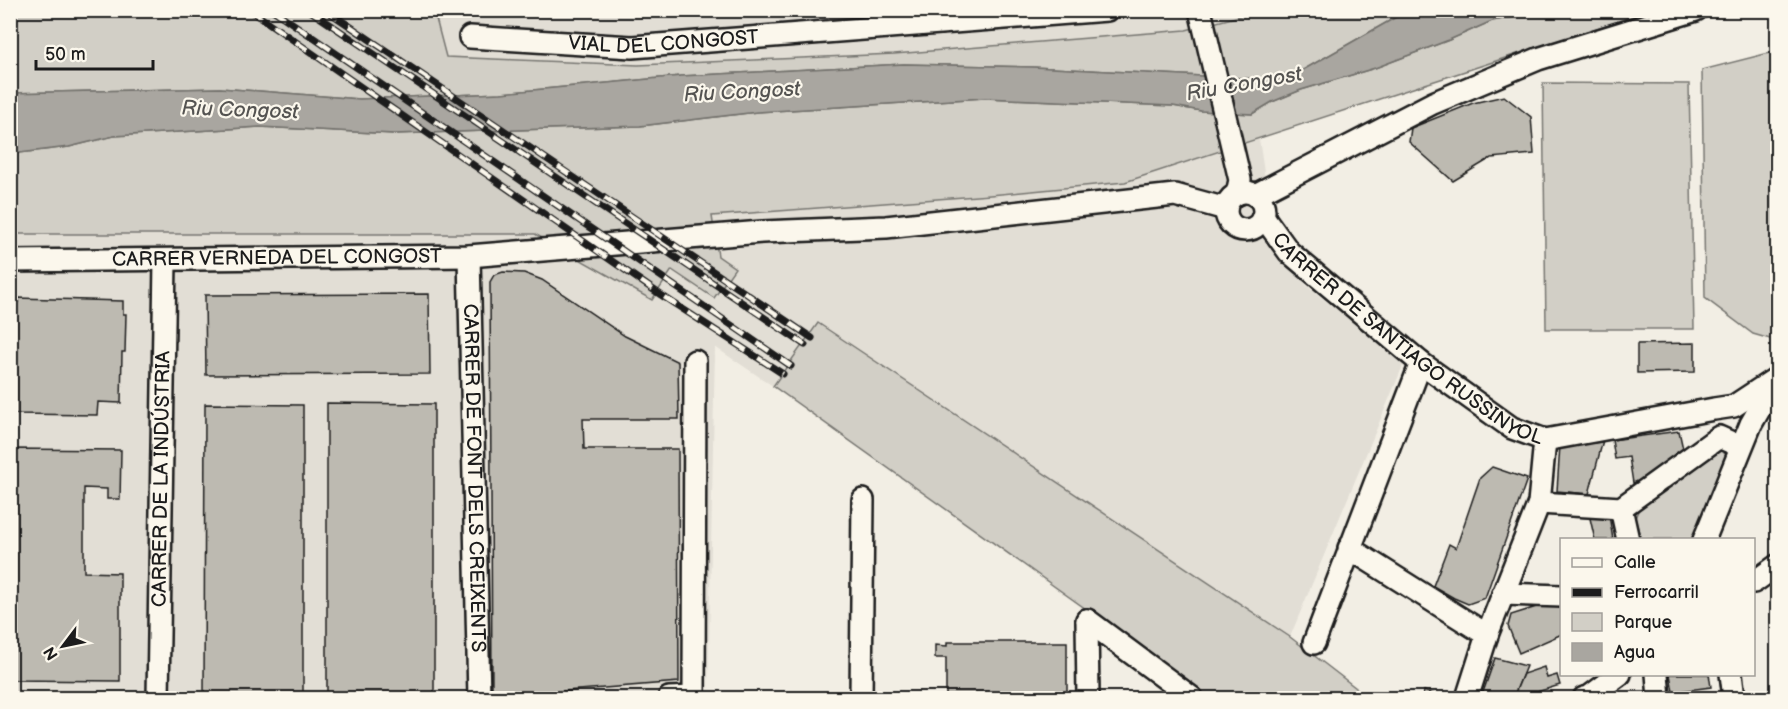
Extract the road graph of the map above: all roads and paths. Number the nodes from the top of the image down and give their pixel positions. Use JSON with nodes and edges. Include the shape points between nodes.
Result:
{"nodes":[{"id":1,"x":1107,"y":10,"type":"edge"},
{"id":2,"x":1696,"y":10,"type":"edge"},
{"id":3,"x":1201,"y":19,"type":"edge"},
{"id":4,"x":470,"y":36,"type":"dead end"},
{"id":5,"x":1240,"y":199,"type":"junction"},
{"id":6,"x":1263,"y":216,"type":"junction"},
{"id":7,"x":470,"y":256,"type":"junction"},
{"id":8,"x":10,"y":261,"type":"edge"},
{"id":9,"x":165,"y":261,"type":"junction"},
{"id":10,"x":695,"y":361,"type":"dead end"},
{"id":11,"x":1421,"y":363,"type":"junction"},
{"id":12,"x":1778,"y":378,"type":"edge"},
{"id":13,"x":1724,"y":408,"type":"junction"},
{"id":14,"x":1751,"y":424,"type":"junction"},
{"id":15,"x":1719,"y":437,"type":"junction"},
{"id":16,"x":1545,"y":440,"type":"junction"},
{"id":17,"x":1741,"y":447,"type":"junction"},
{"id":18,"x":862,"y":500,"type":"dead end"},
{"id":19,"x":1539,"y":503,"type":"junction"},
{"id":20,"x":1621,"y":508,"type":"junction"},
{"id":21,"x":1628,"y":538,"type":"edge"},
{"id":22,"x":1705,"y":538,"type":"edge"},
{"id":23,"x":1349,"y":548,"type":"junction"},
{"id":24,"x":1778,"y":565,"type":"edge"},
{"id":25,"x":1755,"y":581,"type":"edge"},
{"id":26,"x":1503,"y":594,"type":"junction"},
{"id":27,"x":1560,"y":596,"type":"edge"},
{"id":28,"x":1487,"y":635,"type":"junction"},
{"id":29,"x":1314,"y":643,"type":"dead end"},
{"id":30,"x":1619,"y":676,"type":"edge"},
{"id":31,"x":1657,"y":676,"type":"edge"},
{"id":32,"x":1731,"y":676,"type":"edge"},
{"id":33,"x":694,"y":698,"type":"edge"},
{"id":34,"x":1589,"y":698,"type":"edge"},
{"id":35,"x":158,"y":699,"type":"edge"},
{"id":36,"x":479,"y":699,"type":"edge"},
{"id":37,"x":669,"y":699,"type":"edge"},
{"id":38,"x":861,"y":699,"type":"edge"},
{"id":39,"x":1088,"y":699,"type":"edge"},
{"id":40,"x":1191,"y":699,"type":"edge"},
{"id":41,"x":1467,"y":699,"type":"edge"},
{"id":42,"x":1659,"y":699,"type":"edge"},
{"id":43,"x":1734,"y":699,"type":"edge"}],
"edges":[{"from":1,"to":4,"type":"street","name":"VIAL DEL CONGOST","via":[[632,46]]},
{"from":2,"to":5,"type":"street","via":[[1538,59],[1433,103]]},
{"from":3,"to":5,"type":"street","via":[[1240,180]]},
{"from":5,"to":6,"type":"street","via":[[1262,203]]},
{"from":5,"to":6,"type":"street","via":[[1230,222],[1241,229],[1254,228]]},
{"from":5,"to":7,"type":"street","name":"CARRER VERNEDA DEL CONGOST","via":[[1175,195],[886,227],[762,232]]},
{"from":6,"to":11,"type":"street","name":"CARRER DE SANTIAGO RUSSINYOL","via":[[1289,252]]},
{"from":7,"to":9,"type":"street","name":"CARRER VERNEDA DEL CONGOST"},
{"from":7,"to":36,"type":"street","name":"CARRER DE FONT DELS CREIXENTS"},
{"from":8,"to":9,"type":"street","name":"CARRER VERNEDA DEL CONGOST"},
{"from":9,"to":35,"type":"street","name":"CARRER DE LA INDÚSTRIA"},
{"from":10,"to":33,"type":"street"},
{"from":11,"to":16,"type":"street","name":"CARRER DE SANTIAGO RUSSINYOL","via":[[1512,428]]},
{"from":11,"to":23,"type":"street"},
{"from":12,"to":13,"type":"street"},
{"from":12,"to":14,"type":"street"},
{"from":13,"to":14,"type":"street","via":[[1746,414]]},
{"from":13,"to":15,"type":"street"},
{"from":13,"to":16,"type":"street"},
{"from":14,"to":17,"type":"street"},
{"from":15,"to":17,"type":"street"},
{"from":15,"to":20,"type":"street"},
{"from":16,"to":19,"type":"street","name":"CARRER DE SANTIAGO RUSSINYOL"},
{"from":17,"to":22,"type":"street"},
{"from":18,"to":38,"type":"street"},
{"from":19,"to":20,"type":"street"},
{"from":19,"to":26,"type":"street","name":"CARRER DE SANTIAGO RUSSINYOL"},
{"from":20,"to":21,"type":"street"},
{"from":23,"to":28,"type":"street"},
{"from":23,"to":29,"type":"street"},
{"from":24,"to":25,"type":"street"},
{"from":26,"to":27,"type":"street"},
{"from":26,"to":28,"type":"street","name":"CARRER DE SANTIAGO RUSSINYOL"},
{"from":28,"to":41,"type":"street","name":"CARRER DE SANTIAGO RUSSINYOL"},
{"from":30,"to":34,"type":"street"},
{"from":31,"to":42,"type":"street"},
{"from":32,"to":43,"type":"street"},
{"from":33,"to":37,"type":"street"},
{"from":39,"to":40,"type":"street","via":[[1087,620]]}]}
